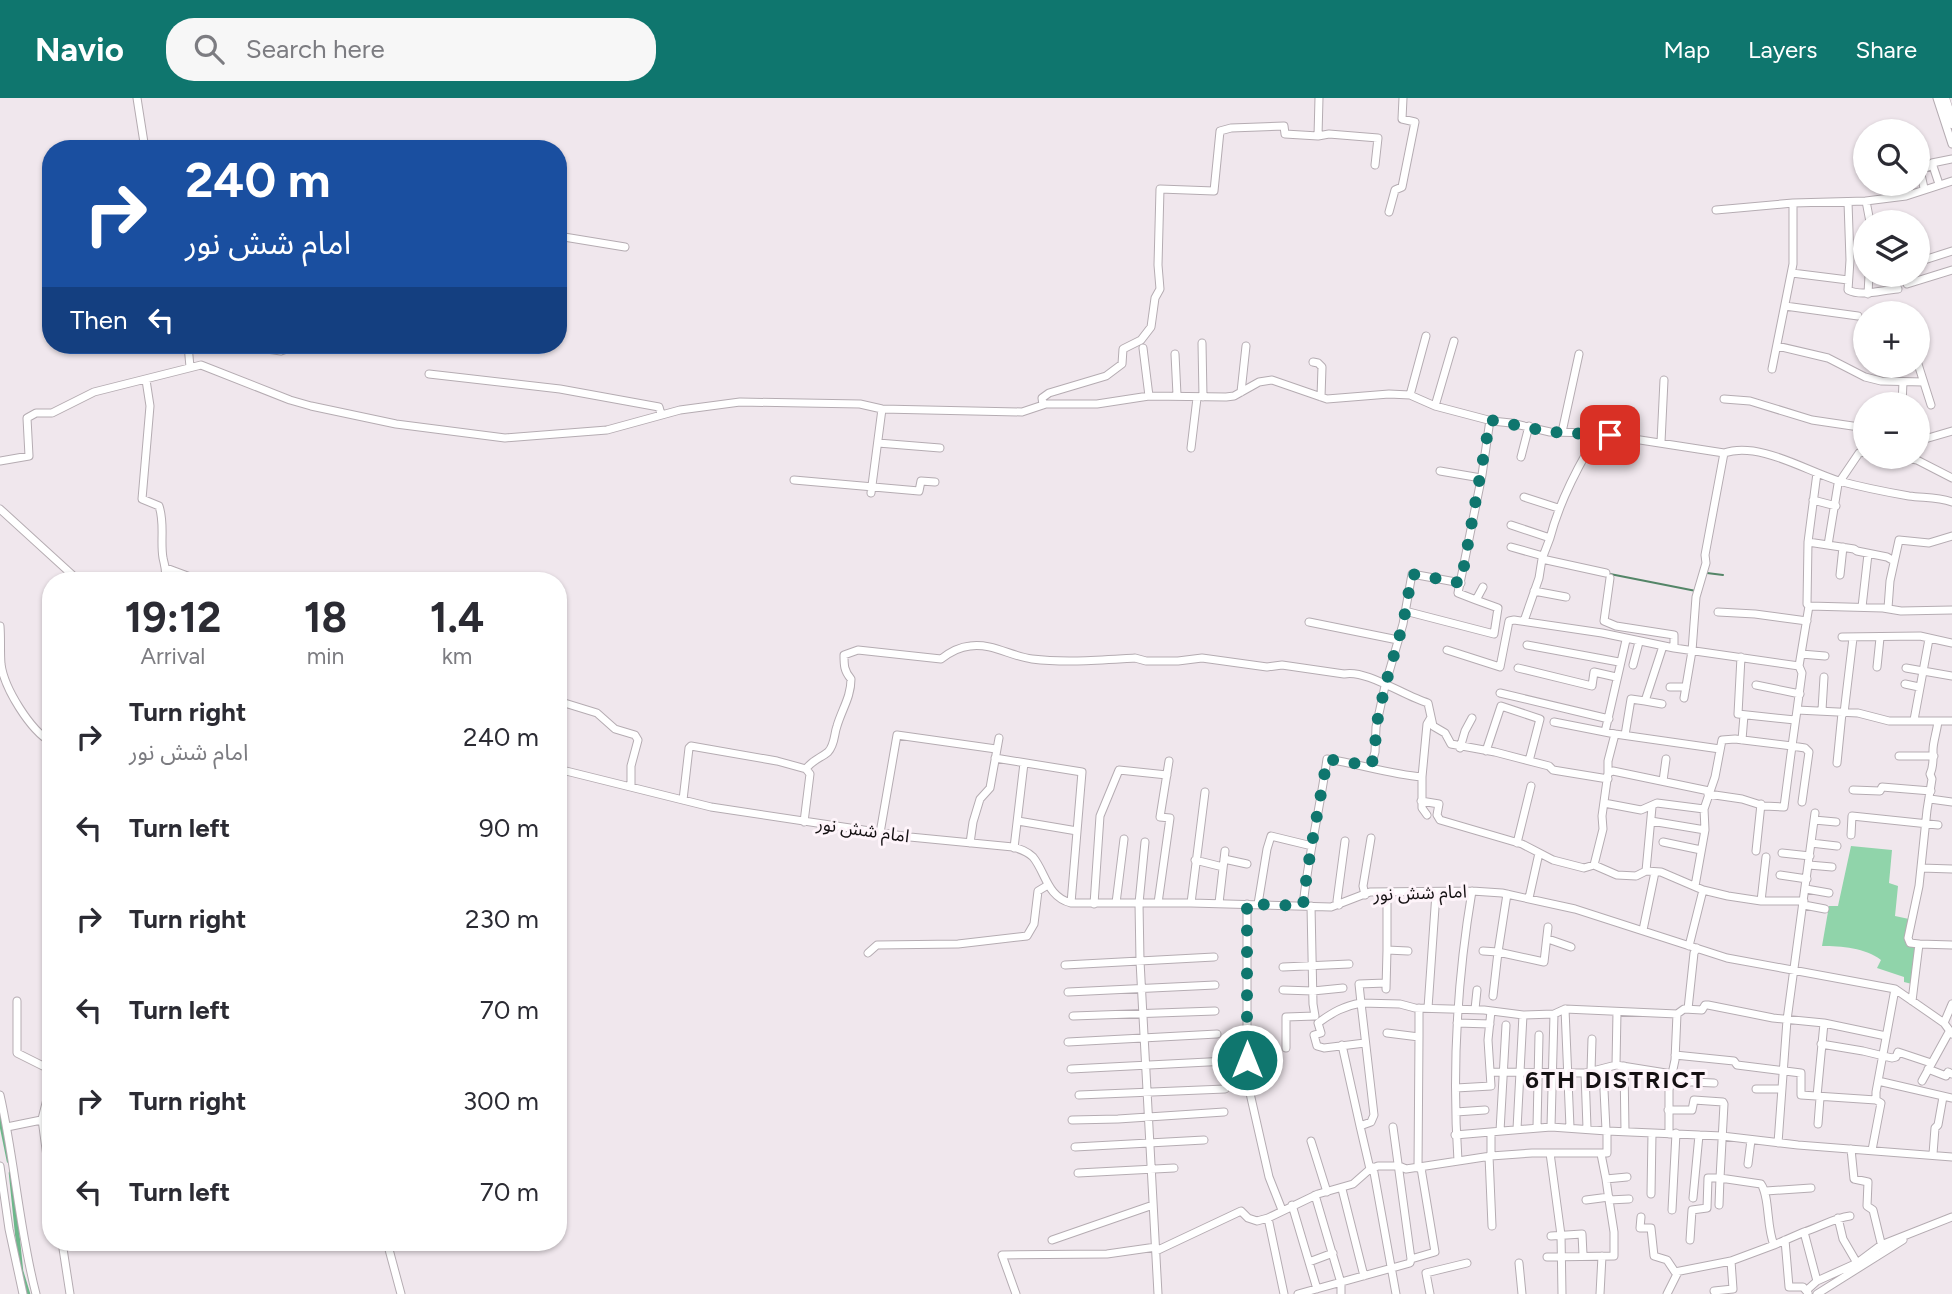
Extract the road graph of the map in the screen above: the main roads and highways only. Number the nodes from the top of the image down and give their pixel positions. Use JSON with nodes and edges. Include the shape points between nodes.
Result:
{"nodes":[{"id":1,"x":1944,"y":98,"type":"edge"},
{"id":2,"x":1952,"y":123,"type":"edge"}],
"edges":[{"from":1,"to":2,"type":"highway"}]}
